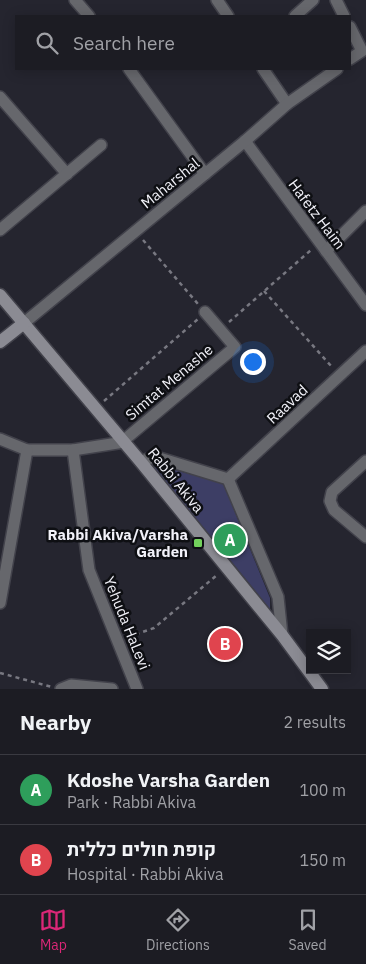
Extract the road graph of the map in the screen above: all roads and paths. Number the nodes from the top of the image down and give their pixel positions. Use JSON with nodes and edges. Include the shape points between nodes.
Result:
{"nodes":[{"id":1,"x":76,"y":0,"type":"edge"},
{"id":2,"x":217,"y":0,"type":"edge"},
{"id":3,"x":313,"y":0,"type":"edge"},
{"id":4,"x":336,"y":0,"type":"edge"},
{"id":5,"x":87,"y":15,"type":"edge"},
{"id":6,"x":227,"y":15,"type":"edge"},
{"id":7,"x":296,"y":15,"type":"edge"},
{"id":8,"x":344,"y":15,"type":"edge"},
{"id":9,"x":351,"y":29,"type":"edge"},
{"id":10,"x":351,"y":58,"type":"edge"},
{"id":11,"x":130,"y":70,"type":"edge"},
{"id":12,"x":264,"y":70,"type":"edge"},
{"id":13,"x":335,"y":70,"type":"edge"},
{"id":14,"x":0,"y":97,"type":"edge"},
{"id":15,"x":287,"y":104,"type":"junction"},
{"id":16,"x":245,"y":141,"type":"junction"},
{"id":17,"x":101,"y":145,"type":"dead end"},
{"id":18,"x":67,"y":174,"type":"junction"},
{"id":19,"x":206,"y":174,"type":"junction"},
{"id":20,"x":366,"y":211,"type":"edge"},
{"id":21,"x":0,"y":230,"type":"edge"},
{"id":22,"x":135,"y":231,"type":"junction"},
{"id":23,"x":323,"y":246,"type":"junction"},
{"id":24,"x":264,"y":291,"type":"junction"},
{"id":25,"x":0,"y":296,"type":"edge"},
{"id":26,"x":366,"y":305,"type":"edge"},
{"id":27,"x":205,"y":312,"type":"junction"},
{"id":28,"x":24,"y":323,"type":"junction"},
{"id":29,"x":220,"y":330,"type":"junction"},
{"id":30,"x":0,"y":342,"type":"edge"},
{"id":31,"x":366,"y":351,"type":"edge"},
{"id":32,"x":339,"y":376,"type":"junction"},
{"id":33,"x":95,"y":409,"type":"junction"},
{"id":34,"x":0,"y":439,"type":"edge"},
{"id":35,"x":123,"y":442,"type":"junction"},
{"id":36,"x":27,"y":450,"type":"junction"},
{"id":37,"x":73,"y":450,"type":"junction"},
{"id":38,"x":140,"y":461,"type":"junction"},
{"id":39,"x":366,"y":461,"type":"edge"},
{"id":40,"x":228,"y":479,"type":"junction"},
{"id":41,"x":366,"y":537,"type":"edge"},
{"id":42,"x":226,"y":567,"type":"junction"},
{"id":43,"x":0,"y":603,"type":"edge"},
{"id":44,"x":282,"y":635,"type":"junction"},
{"id":45,"x":118,"y":640,"type":"junction"},
{"id":46,"x":0,"y":673,"type":"edge"},
{"id":47,"x":60,"y":689,"type":"edge"},
{"id":48,"x":112,"y":689,"type":"edge"},
{"id":49,"x":137,"y":689,"type":"edge"},
{"id":50,"x":322,"y":689,"type":"edge"}],
"edges":[{"from":1,"to":5,"type":"street"},
{"from":2,"to":6,"type":"street"},
{"from":3,"to":7,"type":"street"},
{"from":4,"to":8,"type":"street"},
{"from":9,"to":10,"type":"street","via":[[362,51]]},
{"from":11,"to":19,"type":"street"},
{"from":12,"to":15,"type":"street"},
{"from":13,"to":15,"type":"street","name":"Maharshal"},
{"from":14,"to":18,"type":"street"},
{"from":15,"to":16,"type":"street","name":"Maharshal"},
{"from":16,"to":19,"type":"street","name":"Maharshal"},
{"from":16,"to":23,"type":"street","name":"Hafetz Haim"},
{"from":17,"to":18,"type":"street"},
{"from":18,"to":21,"type":"street"},
{"from":19,"to":22,"type":"street","name":"Maharshal"},
{"from":20,"to":23,"type":"street"},
{"from":22,"to":27,"type":"path"},
{"from":22,"to":28,"type":"street","name":"Maharshal"},
{"from":23,"to":24,"type":"path"},
{"from":23,"to":26,"type":"street","name":"Hafetz Haim"},
{"from":24,"to":29,"type":"path"},
{"from":24,"to":32,"type":"path"},
{"from":25,"to":28,"type":"street","name":"Rabbi Akiva"},
{"from":27,"to":29,"type":"street"},
{"from":27,"to":33,"type":"path"},
{"from":28,"to":30,"type":"street"},
{"from":28,"to":33,"type":"street","name":"Rabbi Akiva"},
{"from":29,"to":35,"type":"street","name":"Simtat Menashe","via":[[235,347]]},
{"from":31,"to":32,"type":"street","name":"Raavad"},
{"from":32,"to":40,"type":"street","name":"Raavad"},
{"from":33,"to":35,"type":"street","name":"Rabbi Akiva"},
{"from":34,"to":36,"type":"street"},
{"from":35,"to":37,"type":"street"},
{"from":35,"to":38,"type":"street","name":"Rabbi Akiva"},
{"from":36,"to":37,"type":"street"},
{"from":36,"to":43,"type":"street"},
{"from":37,"to":45,"type":"street","name":"Yehuda HaLevi","via":[[89,570]]},
{"from":38,"to":40,"type":"street","via":[[156,457]]},
{"from":38,"to":42,"type":"street","name":"Rabbi Akiva"},
{"from":39,"to":41,"type":"street","via":[[332,492],[330,501],[334,510]]},
{"from":40,"to":44,"type":"street","via":[[278,597]]},
{"from":42,"to":44,"type":"street","name":"Rabbi Akiva"},
{"from":42,"to":45,"type":"path","via":[[154,628]]},
{"from":44,"to":50,"type":"street","name":"Rabbi Akiva"},
{"from":45,"to":49,"type":"street","name":"Yehuda HaLevi"},
{"from":46,"to":47,"type":"path"},
{"from":47,"to":48,"type":"street","via":[[71,685]]}]}
